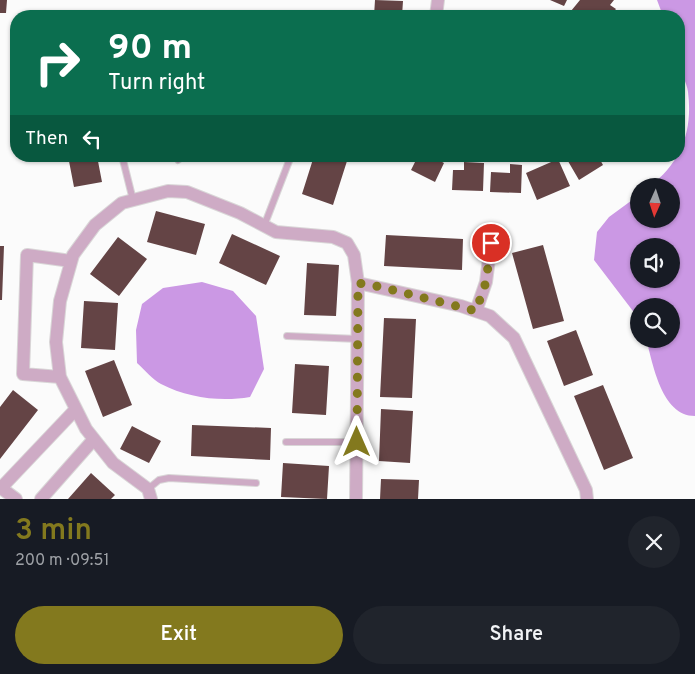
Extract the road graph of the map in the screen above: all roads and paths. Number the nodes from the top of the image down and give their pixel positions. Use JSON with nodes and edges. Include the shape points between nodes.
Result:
{"nodes":[{"id":1,"x":124,"y":162,"type":"edge"},
{"id":2,"x":290,"y":162,"type":"edge"},
{"id":3,"x":133,"y":200,"type":"junction"},
{"id":4,"x":264,"y":226,"type":"junction"},
{"id":5,"x":491,"y":243,"type":"dead end"},
{"id":6,"x":72,"y":261,"type":"junction"},
{"id":7,"x":358,"y":283,"type":"junction"},
{"id":8,"x":476,"y":311,"type":"junction"},
{"id":9,"x":287,"y":336,"type":"dead end"},
{"id":10,"x":358,"y":339,"type":"junction"},
{"id":11,"x":60,"y":377,"type":"junction"},
{"id":12,"x":76,"y":409,"type":"junction"},
{"id":13,"x":94,"y":439,"type":"junction"},
{"id":14,"x":286,"y":442,"type":"dead end"},
{"id":15,"x":357,"y":442,"type":"junction"},
{"id":16,"x":256,"y":483,"type":"dead end"},
{"id":17,"x":149,"y":494,"type":"edge"},
{"id":18,"x":16,"y":499,"type":"edge"},
{"id":19,"x":41,"y":499,"type":"edge"},
{"id":20,"x":356,"y":499,"type":"edge"},
{"id":21,"x":587,"y":499,"type":"edge"}],
"edges":[{"from":1,"to":3,"type":"lane"},
{"from":2,"to":4,"type":"lane"},
{"from":3,"to":4,"type":"street","via":[[168,191],[187,192]]},
{"from":3,"to":6,"type":"street","via":[[122,203],[96,225]]},
{"from":4,"to":7,"type":"street","via":[[276,232],[333,237],[347,243],[354,255]]},
{"from":5,"to":8,"type":"street","via":[[486,282]]},
{"from":6,"to":11,"type":"street","via":[[60,301],[56,342]]},
{"from":6,"to":11,"type":"street","via":[[27,255],[23,374]]},
{"from":7,"to":8,"type":"street"},
{"from":7,"to":10,"type":"street"},
{"from":8,"to":21,"type":"street","via":[[490,316],[514,338],[586,490]]},
{"from":9,"to":10,"type":"lane"},
{"from":10,"to":15,"type":"street"},
{"from":11,"to":12,"type":"street"},
{"from":12,"to":13,"type":"street"},
{"from":12,"to":18,"type":"street","via":[[1,488]]},
{"from":13,"to":17,"type":"street","via":[[113,463]]},
{"from":13,"to":19,"type":"street"},
{"from":14,"to":15,"type":"lane"},
{"from":15,"to":20,"type":"street"},
{"from":16,"to":17,"type":"lane","via":[[169,478],[159,480]]}]}
